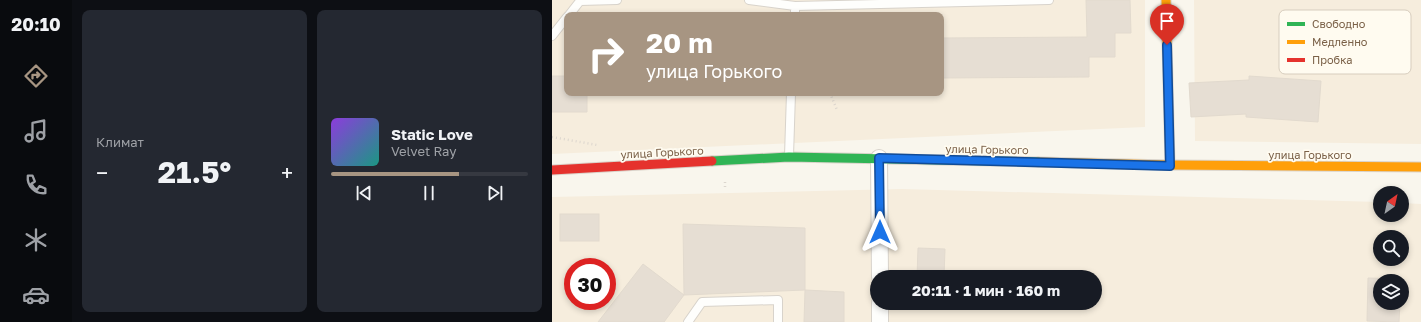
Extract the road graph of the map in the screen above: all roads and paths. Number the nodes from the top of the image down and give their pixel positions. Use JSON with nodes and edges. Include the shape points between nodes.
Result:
{"nodes":[{"id":1,"x":617,"y":0,"type":"edge"},
{"id":2,"x":749,"y":0,"type":"edge"},
{"id":3,"x":1049,"y":0,"type":"edge"},
{"id":4,"x":1166,"y":0,"type":"edge"},
{"id":5,"x":771,"y":1,"type":"edge"},
{"id":6,"x":795,"y":6,"type":"junction"},
{"id":7,"x":571,"y":12,"type":"edge"},
{"id":8,"x":795,"y":12,"type":"edge"},
{"id":9,"x":564,"y":21,"type":"edge"},
{"id":10,"x":552,"y":36,"type":"edge"},
{"id":11,"x":791,"y":96,"type":"edge"},
{"id":12,"x":831,"y":96,"type":"edge"},
{"id":13,"x":837,"y":110,"type":"dead end"},
{"id":14,"x":789,"y":157,"type":"junction"},
{"id":15,"x":879,"y":158,"type":"junction"},
{"id":16,"x":1170,"y":166,"type":"junction"},
{"id":17,"x":1421,"y":167,"type":"edge"},
{"id":18,"x":552,"y":170,"type":"edge"},
{"id":19,"x":880,"y":270,"type":"edge"},
{"id":20,"x":880,"y":310,"type":"edge"},
{"id":21,"x":688,"y":322,"type":"edge"},
{"id":22,"x":778,"y":322,"type":"edge"},
{"id":23,"x":880,"y":322,"type":"edge"}],
"edges":[{"from":1,"to":7,"type":"lane","via":[[580,1]]},
{"from":2,"to":5,"type":"lane"},
{"from":3,"to":6,"type":"lane"},
{"from":4,"to":16,"type":"main road"},
{"from":5,"to":6,"type":"lane"},
{"from":6,"to":8,"type":"lane"},
{"from":9,"to":10,"type":"lane"},
{"from":11,"to":14,"type":"lane"},
{"from":12,"to":13,"type":"path"},
{"from":14,"to":15,"type":"main road","name":"улица Горького"},
{"from":14,"to":18,"type":"main road","name":"улица Горького"},
{"from":15,"to":16,"type":"main road","name":"улица Горького"},
{"from":15,"to":19,"type":"street"},
{"from":16,"to":17,"type":"main road","name":"улица Горького"},
{"from":20,"to":23,"type":"street"},
{"from":21,"to":22,"type":"lane","via":[[702,302],[778,300]]}]}
